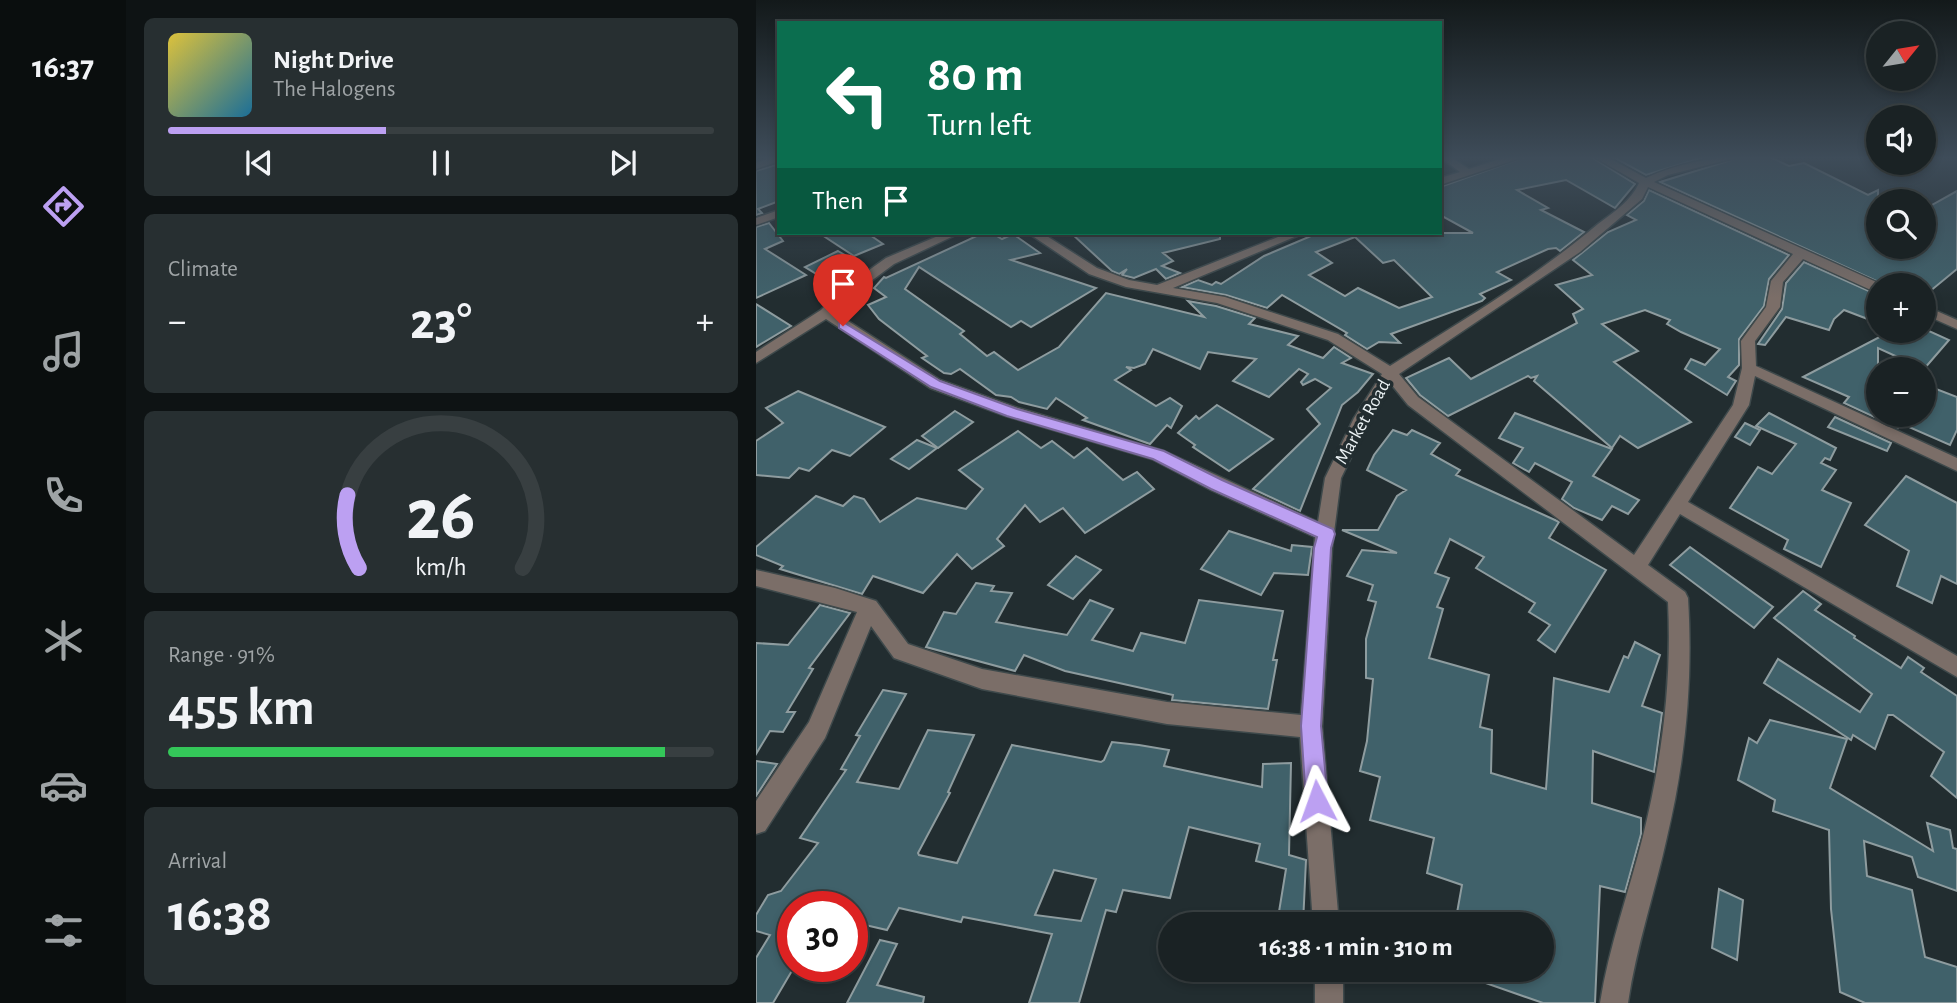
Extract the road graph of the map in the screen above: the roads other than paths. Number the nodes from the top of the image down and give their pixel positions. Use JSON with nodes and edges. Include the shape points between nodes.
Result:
{"nodes":[{"id":1,"x":1630,"y":204,"type":"edge"},
{"id":2,"x":1688,"y":204,"type":"edge"},
{"id":3,"x":777,"y":214,"type":"edge"},
{"id":4,"x":756,"y":222,"type":"edge"},
{"id":5,"x":949,"y":235,"type":"edge"},
{"id":6,"x":1037,"y":235,"type":"edge"},
{"id":7,"x":1293,"y":235,"type":"edge"},
{"id":8,"x":1802,"y":252,"type":"junction"},
{"id":9,"x":1866,"y":282,"type":"edge"},
{"id":10,"x":1157,"y":289,"type":"junction"},
{"id":11,"x":826,"y":313,"type":"junction"},
{"id":12,"x":1936,"y":315,"type":"edge"},
{"id":13,"x":1957,"y":325,"type":"edge"},
{"id":14,"x":757,"y":355,"type":"edge"},
{"id":15,"x":1749,"y":368,"type":"junction"},
{"id":16,"x":1390,"y":373,"type":"junction"},
{"id":17,"x":1957,"y":465,"type":"edge"},
{"id":18,"x":1677,"y":503,"type":"junction"},
{"id":19,"x":1327,"y":534,"type":"junction"},
{"id":20,"x":1637,"y":566,"type":"junction"},
{"id":21,"x":756,"y":578,"type":"edge"},
{"id":22,"x":870,"y":607,"type":"junction"},
{"id":23,"x":1957,"y":667,"type":"edge"},
{"id":24,"x":1311,"y":726,"type":"junction"},
{"id":25,"x":756,"y":822,"type":"edge"},
{"id":26,"x":1325,"y":912,"type":"edge"},
{"id":27,"x":1329,"y":982,"type":"edge"},
{"id":28,"x":1329,"y":1003,"type":"edge"},
{"id":29,"x":1614,"y":1003,"type":"edge"}],
"edges":[{"from":1,"to":16,"type":"street","name":"Market Road","via":[[1576,249],[1487,312]]},
{"from":2,"to":8,"type":"street"},
{"from":3,"to":4,"type":"street"},
{"from":5,"to":11,"type":"street","via":[[890,261]]},
{"from":6,"to":10,"type":"street","via":[[1093,271],[1126,284]]},
{"from":7,"to":10,"type":"street"},
{"from":8,"to":9,"type":"street"},
{"from":8,"to":15,"type":"street","via":[[1777,281],[1773,307],[1748,341]]},
{"from":10,"to":16,"type":"street","via":[[1220,300],[1333,337]]},
{"from":11,"to":14,"type":"street"},
{"from":11,"to":19,"type":"street","via":[[935,384],[1158,455]]},
{"from":12,"to":13,"type":"street"},
{"from":15,"to":17,"type":"street"},
{"from":15,"to":18,"type":"street","via":[[1741,405]]},
{"from":16,"to":19,"type":"street","name":"Market Road","via":[[1333,478]]},
{"from":16,"to":20,"type":"street","via":[[1413,401]]},
{"from":18,"to":20,"type":"street"},
{"from":18,"to":23,"type":"street"},
{"from":19,"to":24,"type":"street","name":"Market Road"},
{"from":20,"to":29,"type":"street","via":[[1678,598],[1681,676],[1665,799]]},
{"from":21,"to":22,"type":"street"},
{"from":22,"to":24,"type":"street","via":[[901,651],[982,679],[1167,713]]},
{"from":22,"to":25,"type":"street","via":[[817,730]]},
{"from":24,"to":26,"type":"street","name":"Market Road"},
{"from":27,"to":28,"type":"street"}]}
